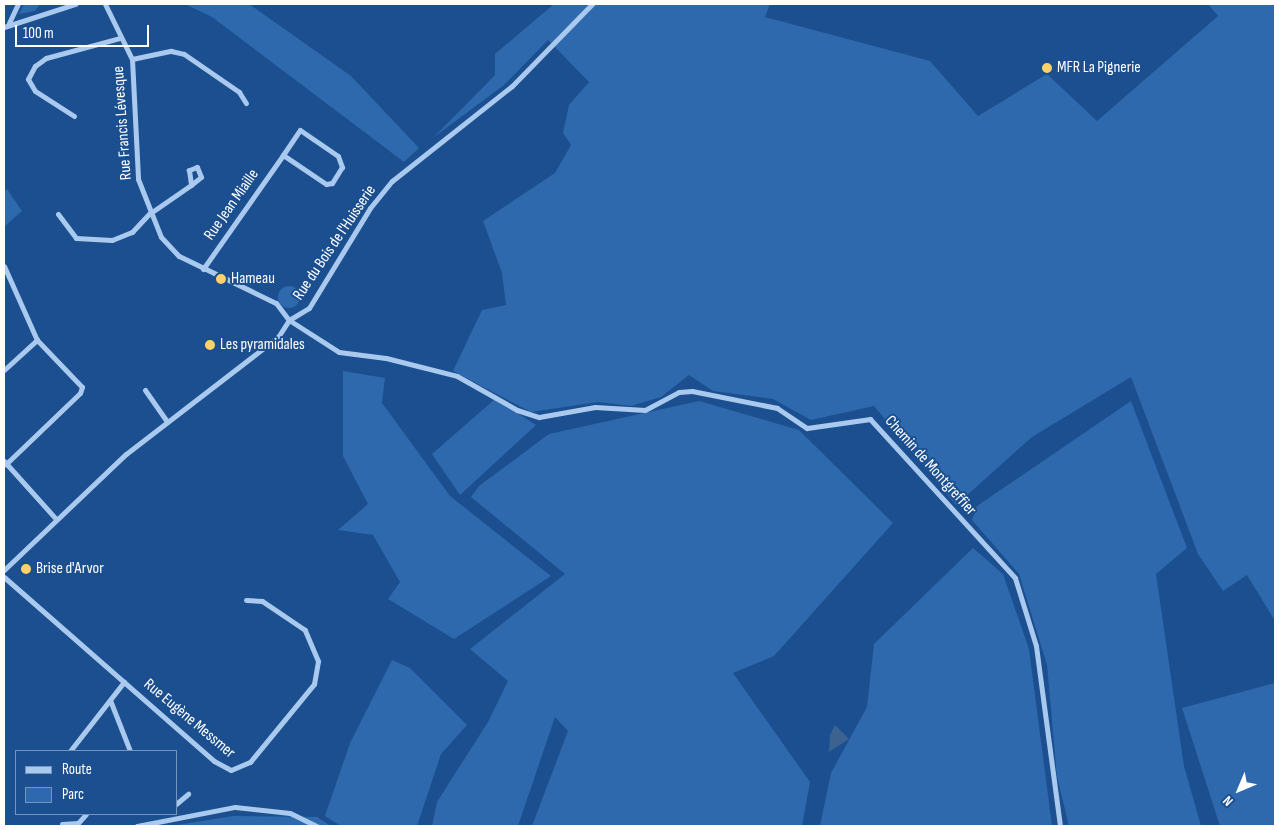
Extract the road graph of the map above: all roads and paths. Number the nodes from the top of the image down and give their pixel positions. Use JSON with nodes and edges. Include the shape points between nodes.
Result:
{"nodes":[{"id":1,"x":18,"y":4,"type":"edge"},
{"id":2,"x":75,"y":4,"type":"edge"},
{"id":3,"x":105,"y":4,"type":"edge"},
{"id":4,"x":592,"y":4,"type":"edge"},
{"id":5,"x":9,"y":23,"type":"junction"},
{"id":6,"x":4,"y":27,"type":"edge"},
{"id":7,"x":120,"y":38,"type":"junction"},
{"id":8,"x":132,"y":59,"type":"junction"},
{"id":9,"x":246,"y":103,"type":"dead end"},
{"id":10,"x":74,"y":116,"type":"dead end"},
{"id":11,"x":282,"y":155,"type":"junction"},
{"id":12,"x":191,"y":185,"type":"dead end"},
{"id":13,"x":58,"y":214,"type":"dead end"},
{"id":14,"x":149,"y":214,"type":"junction"},
{"id":15,"x":4,"y":266,"type":"edge"},
{"id":16,"x":203,"y":269,"type":"junction"},
{"id":17,"x":289,"y":320,"type":"junction"},
{"id":18,"x":37,"y":340,"type":"junction"},
{"id":19,"x":4,"y":370,"type":"edge"},
{"id":20,"x":145,"y":390,"type":"dead end"},
{"id":21,"x":167,"y":422,"type":"junction"},
{"id":22,"x":5,"y":462,"type":"edge"},
{"id":23,"x":56,"y":518,"type":"junction"},
{"id":24,"x":4,"y":570,"type":"edge"},
{"id":25,"x":4,"y":577,"type":"edge"},
{"id":26,"x":246,"y":600,"type":"dead end"},
{"id":27,"x":124,"y":682,"type":"junction"},
{"id":28,"x":110,"y":700,"type":"junction"},
{"id":29,"x":71,"y":750,"type":"edge"},
{"id":30,"x":130,"y":750,"type":"edge"},
{"id":31,"x":188,"y":794,"type":"dead end"},
{"id":32,"x":178,"y":802,"type":"edge"},
{"id":33,"x":85,"y":815,"type":"edge"},
{"id":34,"x":62,"y":824,"type":"dead end"},
{"id":35,"x":137,"y":826,"type":"edge"},
{"id":36,"x":317,"y":826,"type":"edge"},
{"id":37,"x":1060,"y":826,"type":"edge"}],
"edges":[{"from":1,"to":5,"type":"street"},
{"from":2,"to":5,"type":"street"},
{"from":3,"to":7,"type":"street","name":"Rue Francis Lévesque"},
{"from":4,"to":17,"type":"street","name":"Rue du Bois de l'Huisserie","via":[[512,86],[392,181],[370,208],[314,301]]},
{"from":5,"to":6,"type":"street"},
{"from":7,"to":8,"type":"street","name":"Rue Francis Lévesque"},
{"from":7,"to":10,"type":"street","via":[[46,58],[35,66],[28,79],[35,91]]},
{"from":8,"to":9,"type":"street","via":[[171,51],[184,54],[239,92]]},
{"from":8,"to":14,"type":"street","name":"Rue Francis Lévesque","via":[[138,179]]},
{"from":11,"to":11,"type":"street","name":"Rue Jean Miaille","via":[[300,130],[338,156],[342,167],[332,183],[326,184]]},
{"from":11,"to":16,"type":"street","name":"Rue Jean Miaille"},
{"from":12,"to":14,"type":"street"},
{"from":13,"to":14,"type":"street","via":[[76,238],[112,240],[132,232]]},
{"from":14,"to":16,"type":"street","name":"Rue Francis Lévesque","via":[[169,247]]},
{"from":15,"to":18,"type":"street"},
{"from":16,"to":17,"type":"street","name":"Rue Francis Lévesque","via":[[254,289],[276,303]]},
{"from":17,"to":21,"type":"street","name":"Rue du Bois de l'Huisserie","via":[[278,337]]},
{"from":17,"to":37,"type":"street","name":"Chemin de Montgreffier","via":[[339,352],[386,358],[457,376],[517,410],[539,418],[594,408],[645,410],[680,392],[692,391],[763,404],[807,428],[870,419],[1015,578],[1036,646]]},
{"from":18,"to":19,"type":"street"},
{"from":18,"to":22,"type":"street","via":[[82,387],[80,393]]},
{"from":20,"to":21,"type":"street"},
{"from":21,"to":23,"type":"street","name":"Rue du Bois de l'Huisserie"},
{"from":22,"to":23,"type":"street"},
{"from":23,"to":24,"type":"street","name":"Rue du Bois de l'Huisserie"},
{"from":25,"to":27,"type":"street","name":"Rue Eugène Messmer"},
{"from":26,"to":27,"type":"street","name":"Rue Eugène Messmer","via":[[262,601],[305,630],[318,661],[314,684],[246,767],[231,770],[221,767]]},
{"from":27,"to":28,"type":"street","name":"Rue Eugène Messmer"},
{"from":28,"to":29,"type":"street","name":"Rue Eugène Messmer"},
{"from":28,"to":30,"type":"street"},
{"from":31,"to":32,"type":"street"},
{"from":33,"to":34,"type":"street","via":[[78,823]]},
{"from":35,"to":36,"type":"street","via":[[235,807],[290,813]]}]}
